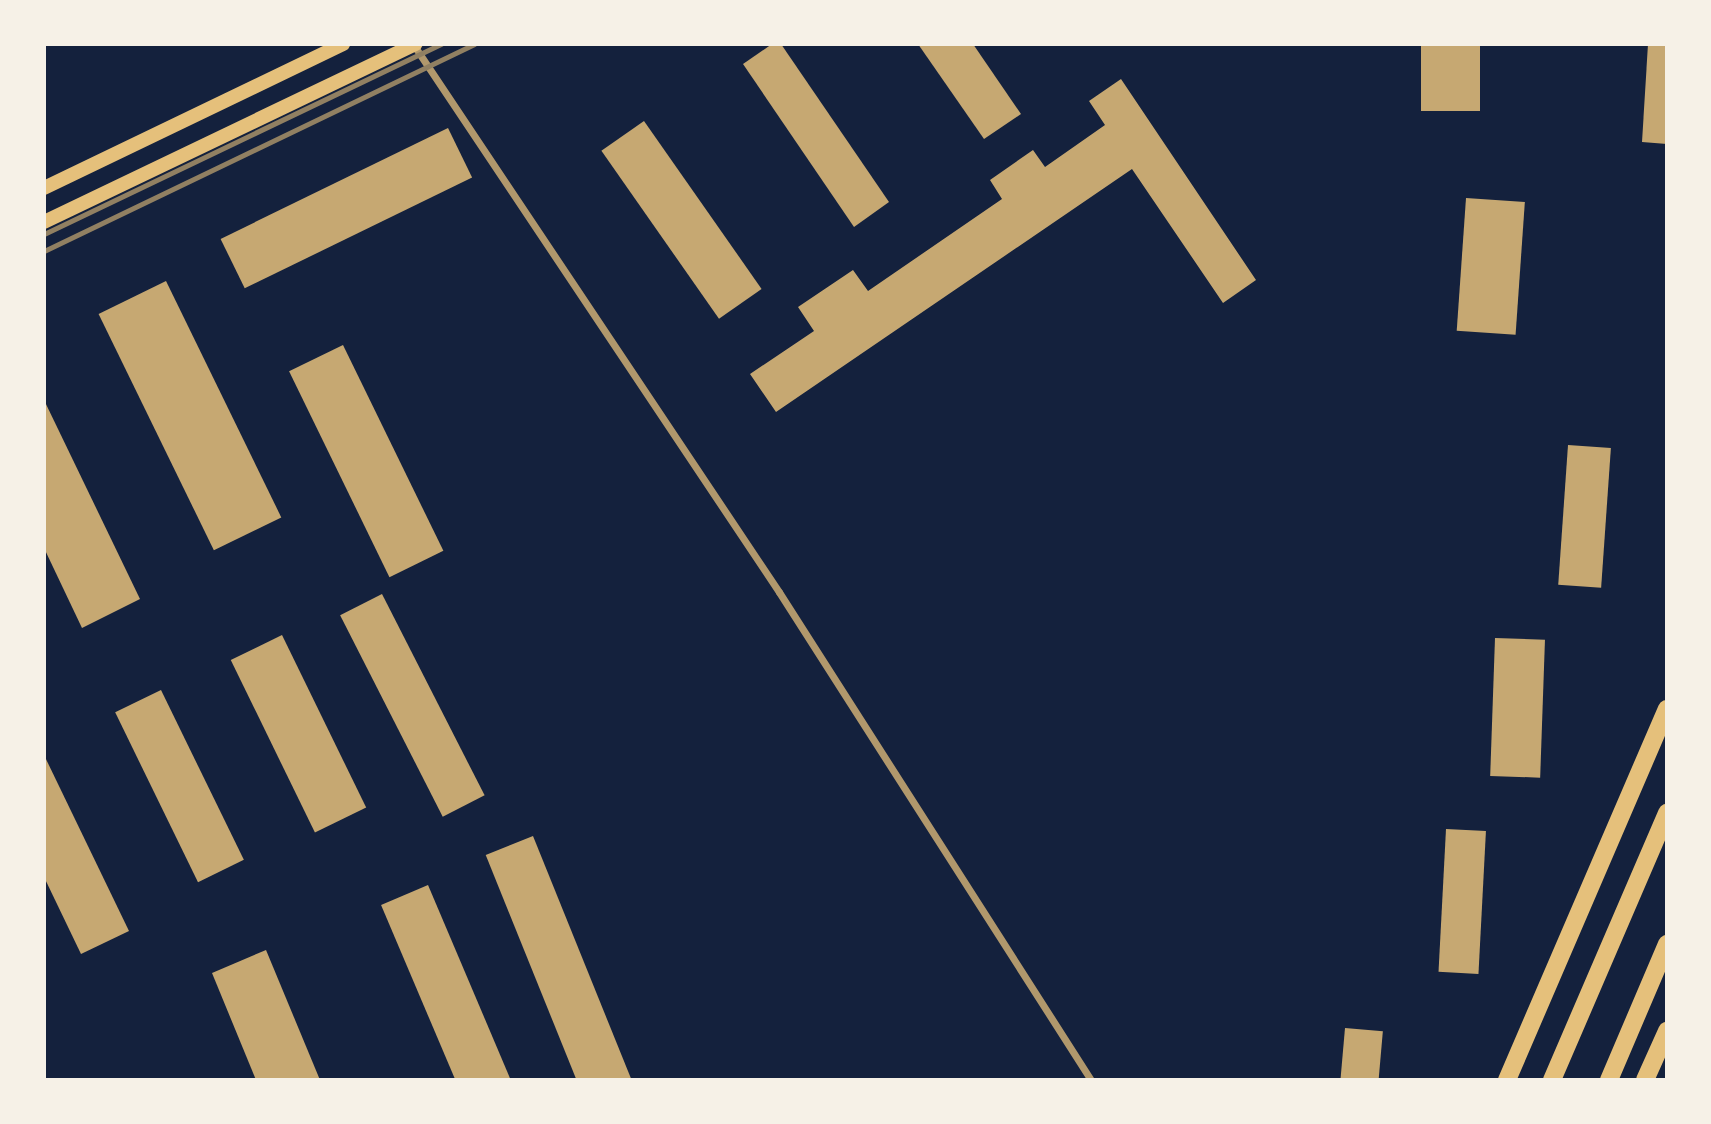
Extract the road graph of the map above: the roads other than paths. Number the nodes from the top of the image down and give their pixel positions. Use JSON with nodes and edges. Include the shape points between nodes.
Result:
{"nodes":[{"id":1,"x":343,"y":44,"type":"edge"},
{"id":2,"x":414,"y":44,"type":"edge"},
{"id":3,"x":44,"y":188,"type":"edge"},
{"id":4,"x":44,"y":222,"type":"edge"},
{"id":5,"x":1667,"y":709,"type":"edge"},
{"id":6,"x":1667,"y":813,"type":"edge"},
{"id":7,"x":1667,"y":944,"type":"edge"},
{"id":8,"x":1667,"y":1031,"type":"edge"},
{"id":9,"x":1091,"y":1080,"type":"edge"},
{"id":10,"x":1507,"y":1080,"type":"edge"},
{"id":11,"x":1552,"y":1080,"type":"edge"},
{"id":12,"x":1609,"y":1080,"type":"edge"},
{"id":13,"x":1645,"y":1080,"type":"edge"}],
"edges":[{"from":1,"to":3,"type":"main road"},
{"from":2,"to":4,"type":"main road"},
{"from":2,"to":9,"type":"street","via":[[779,592]]},
{"from":5,"to":10,"type":"main road"},
{"from":6,"to":11,"type":"main road"},
{"from":7,"to":12,"type":"main road"},
{"from":8,"to":13,"type":"main road"}]}
